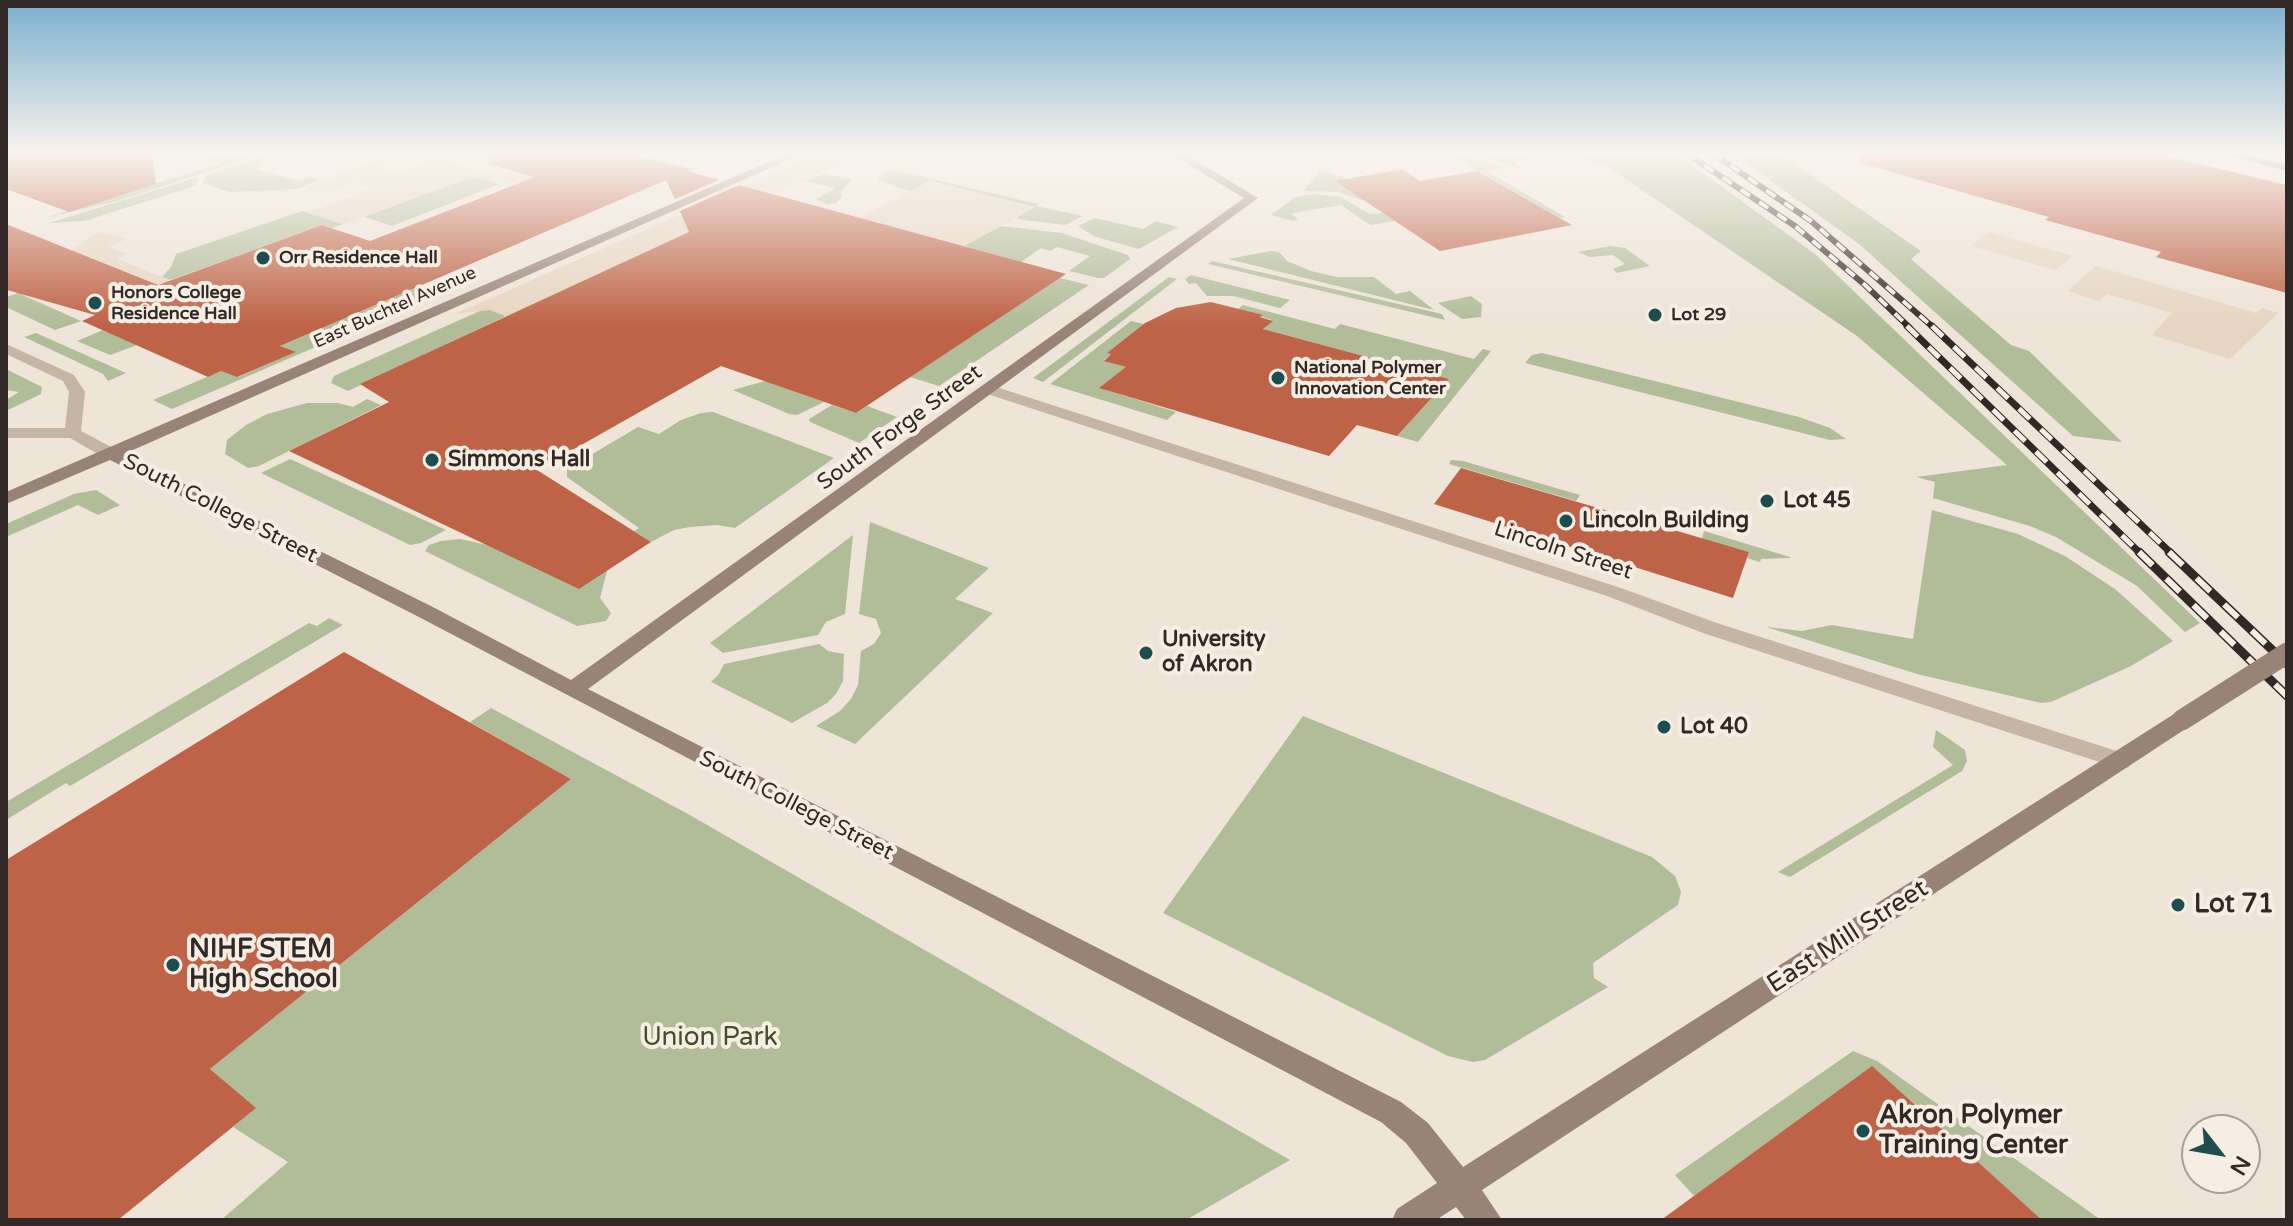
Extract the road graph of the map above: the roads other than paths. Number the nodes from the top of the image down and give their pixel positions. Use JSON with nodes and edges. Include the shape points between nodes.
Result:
{"nodes":[{"id":1,"x":667,"y":210,"type":"edge"},
{"id":2,"x":1235,"y":210,"type":"edge"},
{"id":3,"x":6,"y":348,"type":"edge"},
{"id":4,"x":990,"y":390,"type":"junction"},
{"id":5,"x":6,"y":433,"type":"edge"},
{"id":6,"x":73,"y":433,"type":"junction"},
{"id":7,"x":109,"y":453,"type":"junction"},
{"id":8,"x":6,"y":499,"type":"edge"},
{"id":9,"x":2287,"y":653,"type":"edge"},
{"id":10,"x":572,"y":690,"type":"junction"},
{"id":11,"x":2121,"y":761,"type":"junction"},
{"id":12,"x":1459,"y":1185,"type":"junction"},
{"id":13,"x":1408,"y":1220,"type":"edge"},
{"id":14,"x":1486,"y":1220,"type":"edge"}],
"edges":[{"from":1,"to":7,"type":"street","name":"East Buchtel Avenue"},
{"from":2,"to":4,"type":"street","name":"South Forge Street"},
{"from":3,"to":6,"type":"street","via":[[69,378],[77,392]]},
{"from":4,"to":10,"type":"street","name":"South Forge Street"},
{"from":4,"to":11,"type":"street","name":"Lincoln Street"},
{"from":5,"to":6,"type":"street","name":"South College Street"},
{"from":6,"to":7,"type":"street","name":"South College Street"},
{"from":7,"to":8,"type":"street","name":"East Buchtel Avenue"},
{"from":7,"to":10,"type":"street","name":"South College Street"},
{"from":9,"to":11,"type":"street","name":"East Mill Street","bridge":true},
{"from":10,"to":12,"type":"street","name":"South College Street","via":[[1391,1112],[1417,1133]]},
{"from":11,"to":12,"type":"street","name":"East Mill Street"},
{"from":12,"to":13,"type":"street","name":"East Mill Street"},
{"from":12,"to":14,"type":"street","name":"South College Street"}]}
